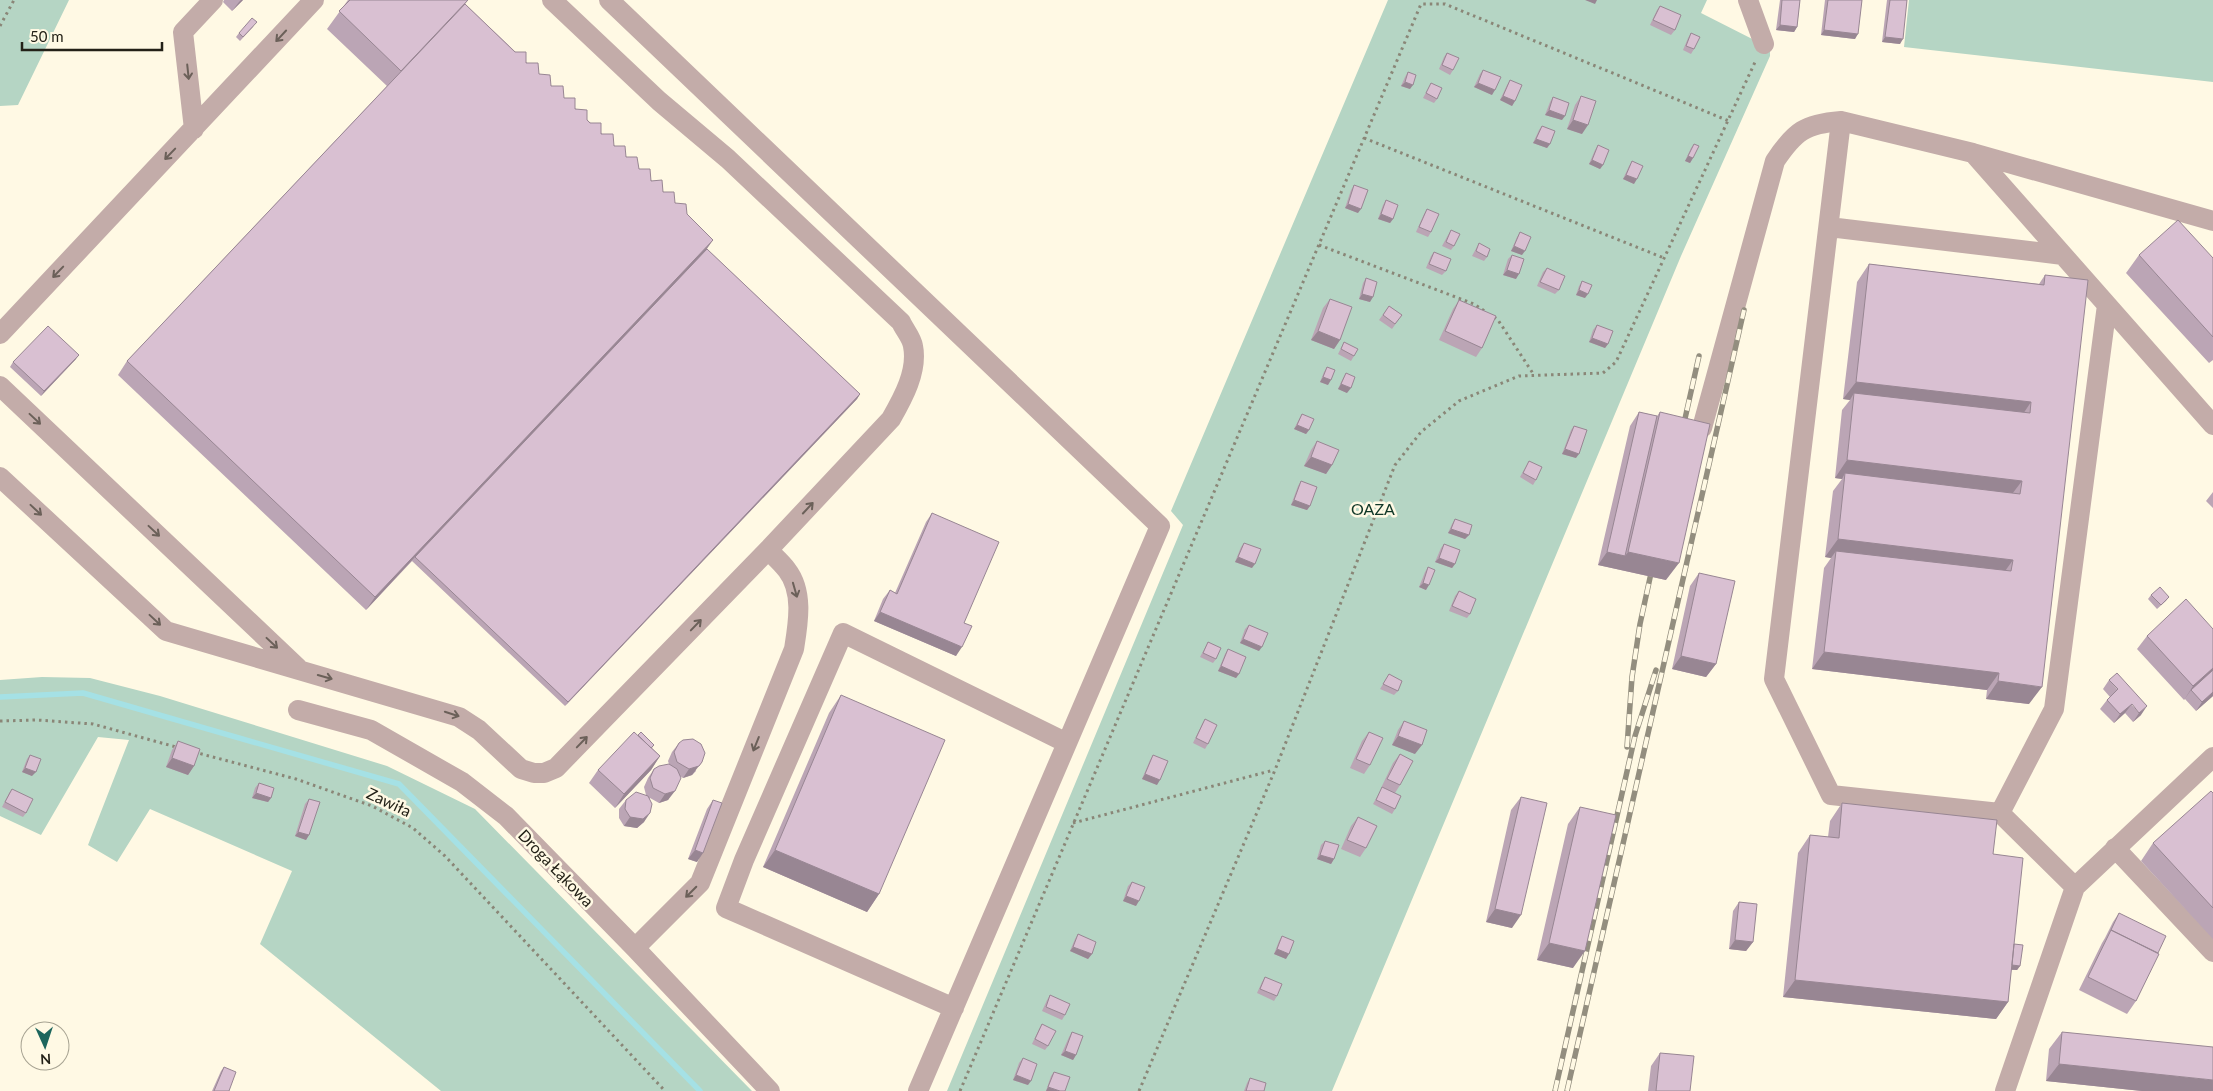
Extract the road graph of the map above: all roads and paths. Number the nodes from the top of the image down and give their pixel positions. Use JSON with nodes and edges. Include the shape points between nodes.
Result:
{"nodes":[{"id":1,"x":14,"y":0,"type":"edge"},
{"id":2,"x":213,"y":0,"type":"edge"},
{"id":3,"x":314,"y":0,"type":"edge"},
{"id":4,"x":552,"y":0,"type":"edge"},
{"id":5,"x":609,"y":0,"type":"edge"},
{"id":6,"x":1748,"y":0,"type":"edge"},
{"id":7,"x":0,"y":26,"type":"edge"},
{"id":8,"x":1764,"y":44,"type":"joint"},
{"id":9,"x":1728,"y":121,"type":"junction"},
{"id":10,"x":1842,"y":121,"type":"junction"},
{"id":11,"x":194,"y":129,"type":"junction"},
{"id":12,"x":1364,"y":138,"type":"junction"},
{"id":13,"x":1973,"y":153,"type":"junction"},
{"id":14,"x":2213,"y":221,"type":"edge"},
{"id":15,"x":1829,"y":227,"type":"junction"},
{"id":16,"x":1318,"y":244,"type":"junction"},
{"id":17,"x":2063,"y":255,"type":"junction"},
{"id":18,"x":1664,"y":258,"type":"junction"},
{"id":19,"x":2107,"y":305,"type":"junction"},
{"id":20,"x":0,"y":334,"type":"edge"},
{"id":21,"x":1534,"y":376,"type":"junction"},
{"id":22,"x":0,"y":386,"type":"edge"},
{"id":23,"x":2213,"y":425,"type":"edge"},
{"id":24,"x":1702,"y":428,"type":"edge"},
{"id":25,"x":0,"y":477,"type":"edge"},
{"id":26,"x":768,"y":550,"type":"junction"},
{"id":27,"x":300,"y":670,"type":"junction"},
{"id":28,"x":298,"y":710,"type":"dead end"},
{"id":29,"x":0,"y":721,"type":"edge"},
{"id":30,"x":1067,"y":743,"type":"junction"},
{"id":31,"x":2213,"y":757,"type":"edge"},
{"id":32,"x":1275,"y":770,"type":"junction"},
{"id":33,"x":2000,"y":813,"type":"junction"},
{"id":34,"x":1073,"y":823,"type":"junction"},
{"id":35,"x":2115,"y":848,"type":"junction"},
{"id":36,"x":2075,"y":887,"type":"junction"},
{"id":37,"x":634,"y":948,"type":"junction"},
{"id":38,"x":2213,"y":952,"type":"edge"},
{"id":39,"x":954,"y":1008,"type":"junction"},
{"id":40,"x":665,"y":1091,"type":"edge"},
{"id":41,"x":770,"y":1091,"type":"edge"},
{"id":42,"x":918,"y":1091,"type":"edge"},
{"id":43,"x":960,"y":1091,"type":"edge"},
{"id":44,"x":1139,"y":1091,"type":"edge"},
{"id":45,"x":2005,"y":1091,"type":"edge"}],
"edges":[{"from":1,"to":7,"type":"path"},
{"from":2,"to":11,"type":"street","one_way":true,"via":[[183,32]]},
{"from":3,"to":11,"type":"street","one_way":true},
{"from":26,"to":4,"type":"street","one_way":true,"via":[[892,419],[904,396],[913,364],[913,344],[900,322],[878,299]]},
{"from":5,"to":30,"type":"street","via":[[1160,526]]},
{"from":6,"to":8,"type":"street"},
{"from":8,"to":9,"type":"path"},
{"from":9,"to":12,"type":"path","via":[[1445,4],[1420,4]]},
{"from":9,"to":18,"type":"path"},
{"from":10,"to":13,"type":"street"},
{"from":10,"to":15,"type":"street"},
{"from":10,"to":24,"type":"street","via":[[1817,123],[1798,133],[1775,161]]},
{"from":11,"to":20,"type":"street","one_way":true},
{"from":12,"to":16,"type":"path"},
{"from":12,"to":18,"type":"path"},
{"from":13,"to":14,"type":"street"},
{"from":13,"to":17,"type":"street"},
{"from":15,"to":17,"type":"street"},
{"from":15,"to":33,"type":"street","via":[[1774,679],[1831,795]]},
{"from":16,"to":21,"type":"path","via":[[1474,304],[1498,320]]},
{"from":16,"to":34,"type":"path"},
{"from":17,"to":19,"type":"street"},
{"from":18,"to":21,"type":"path","via":[[1616,362],[1603,373]]},
{"from":19,"to":23,"type":"street"},
{"from":19,"to":33,"type":"street","via":[[2054,709]]},
{"from":21,"to":32,"type":"path","via":[[1519,376],[1459,402],[1421,432],[1395,465]]},
{"from":22,"to":27,"type":"street","one_way":true},
{"from":25,"to":27,"type":"street","one_way":true,"via":[[166,631]]},
{"from":27,"to":26,"type":"street","one_way":true,"via":[[459,717],[479,730],[521,769],[544,772],[556,768],[568,757]]},
{"from":26,"to":37,"type":"street","one_way":true,"via":[[788,571],[797,593],[799,620],[794,649],[700,883]]},
{"from":28,"to":37,"type":"street","name":"Droga Łąkowa","via":[[371,730],[462,782],[506,816]]},
{"from":29,"to":40,"type":"path","name":"Zawiła","via":[[93,724],[296,779],[372,806],[413,828],[445,856]]},
{"from":30,"to":39,"type":"street"},
{"from":30,"to":39,"type":"street","via":[[843,633],[748,851],[726,908]]},
{"from":31,"to":35,"type":"street"},
{"from":32,"to":34,"type":"path"},
{"from":32,"to":44,"type":"path"},
{"from":33,"to":36,"type":"street"},
{"from":34,"to":43,"type":"path"},
{"from":35,"to":36,"type":"street"},
{"from":35,"to":38,"type":"street"},
{"from":36,"to":45,"type":"street"},
{"from":37,"to":41,"type":"street","name":"Droga Łąkowa"},
{"from":39,"to":42,"type":"street"}]}
